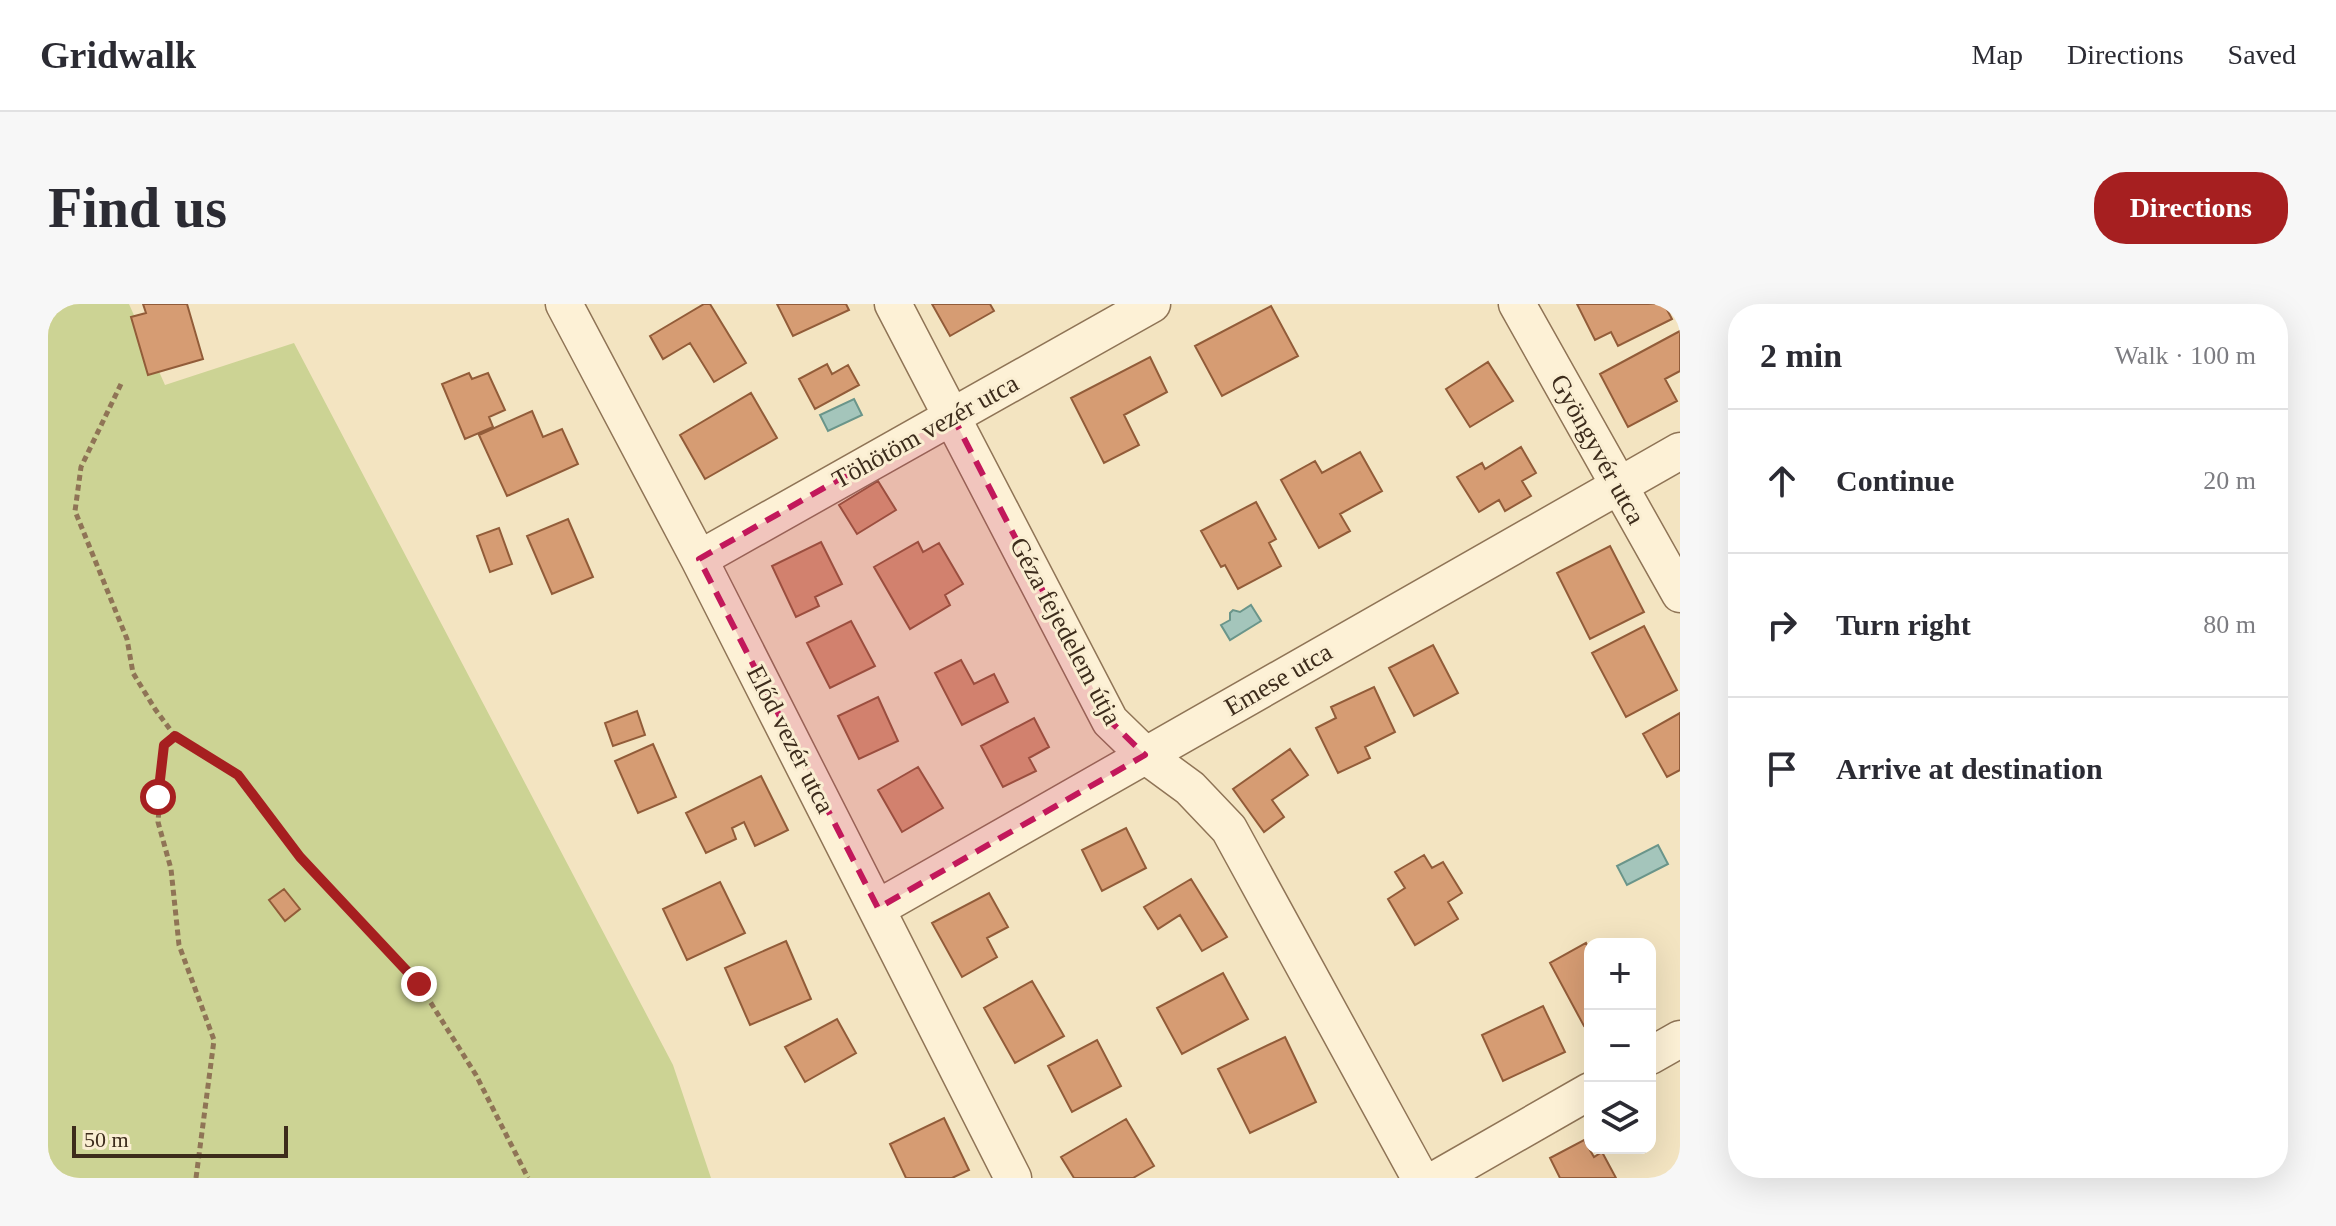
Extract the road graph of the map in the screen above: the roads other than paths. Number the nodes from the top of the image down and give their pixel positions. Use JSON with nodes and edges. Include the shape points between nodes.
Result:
{"nodes":[{"id":1,"x":564,"y":304,"type":"edge"},
{"id":2,"x":893,"y":304,"type":"edge"},
{"id":3,"x":1152,"y":304,"type":"edge"},
{"id":4,"x":1517,"y":304,"type":"edge"},
{"id":5,"x":952,"y":415,"type":"junction"},
{"id":6,"x":1680,"y":451,"type":"edge"},
{"id":7,"x":1618,"y":485,"type":"junction"},
{"id":8,"x":699,"y":559,"type":"junction"},
{"id":9,"x":1680,"y":594,"type":"edge"},
{"id":10,"x":1145,"y":755,"type":"junction"},
{"id":11,"x":878,"y":908,"type":"junction"},
{"id":12,"x":1680,"y":1039,"type":"edge"},
{"id":13,"x":1656,"y":1053,"type":"edge"},
{"id":14,"x":1584,"y":1094,"type":"edge"},
{"id":15,"x":1013,"y":1178,"type":"edge"},
{"id":16,"x":1420,"y":1178,"type":"edge"},
{"id":17,"x":1438,"y":1178,"type":"edge"}],
"edges":[{"from":1,"to":8,"type":"street","name":"Előd vezér utca"},
{"from":2,"to":5,"type":"street","name":"Géza fejedelem útja"},
{"from":3,"to":5,"type":"street","name":"Töhötöm vezér utca"},
{"from":4,"to":7,"type":"street","name":"Gyöngyvér utca"},
{"from":5,"to":8,"type":"street","name":"Töhötöm vezér utca"},
{"from":5,"to":10,"type":"street","name":"Géza fejedelem útja","via":[[1110,721]]},
{"from":6,"to":7,"type":"street","name":"Emese utca"},
{"from":7,"to":9,"type":"street","name":"Gyöngyvér utca"},
{"from":7,"to":10,"type":"street","name":"Emese utca"},
{"from":8,"to":11,"type":"street","name":"Előd vezér utca"},
{"from":10,"to":11,"type":"street","name":"Emese utca"},
{"from":10,"to":16,"type":"street","name":"Géza fejedelem útja","via":[[1190,788],[1229,829]]},
{"from":11,"to":15,"type":"street","name":"Előd vezér utca"},
{"from":12,"to":13,"type":"street"},
{"from":14,"to":17,"type":"street"}]}
